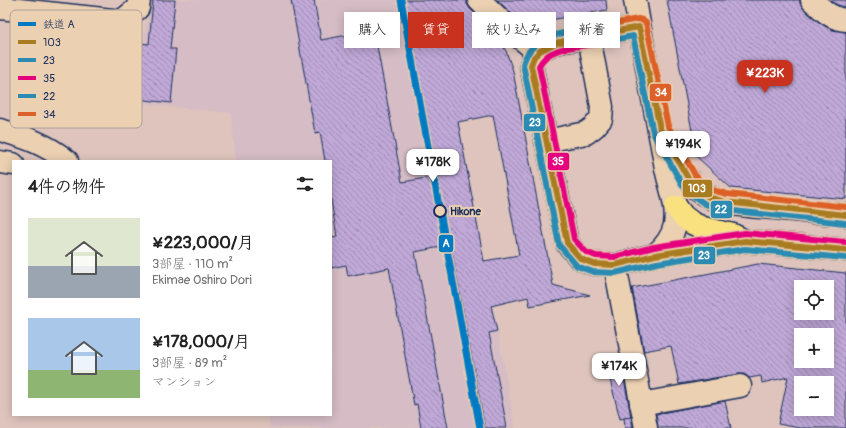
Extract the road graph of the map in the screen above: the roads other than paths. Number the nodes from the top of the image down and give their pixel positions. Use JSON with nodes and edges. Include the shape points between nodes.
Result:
{"nodes":[{"id":1,"x":139,"y":0,"type":"edge"},
{"id":2,"x":478,"y":0,"type":"edge"},
{"id":3,"x":635,"y":0,"type":"edge"},
{"id":4,"x":812,"y":0,"type":"edge"},
{"id":5,"x":0,"y":8,"type":"edge"},
{"id":6,"x":10,"y":10,"type":"edge"},
{"id":7,"x":136,"y":10,"type":"edge"},
{"id":8,"x":846,"y":20,"type":"edge"},
{"id":9,"x":639,"y":27,"type":"junction"},
{"id":10,"x":620,"y":31,"type":"edge"},
{"id":11,"x":564,"y":41,"type":"edge"},
{"id":12,"x":591,"y":48,"type":"edge"},
{"id":13,"x":538,"y":52,"type":"junction"},
{"id":14,"x":660,"y":129,"type":"junction"},
{"id":15,"x":0,"y":130,"type":"edge"},
{"id":16,"x":546,"y":141,"type":"junction"},
{"id":17,"x":66,"y":160,"type":"edge"},
{"id":18,"x":0,"y":162,"type":"edge"},
{"id":19,"x":12,"y":164,"type":"edge"},
{"id":20,"x":676,"y":207,"type":"junction"},
{"id":21,"x":846,"y":215,"type":"edge"},
{"id":22,"x":745,"y":241,"type":"junction"},
{"id":23,"x":846,"y":250,"type":"edge"},
{"id":24,"x":655,"y":255,"type":"junction"},
{"id":25,"x":615,"y":265,"type":"junction"},
{"id":26,"x":740,"y":386,"type":"dead end"},
{"id":27,"x":641,"y":404,"type":"junction"},
{"id":28,"x":646,"y":428,"type":"edge"}],
"edges":[{"from":1,"to":7,"type":"street"},
{"from":2,"to":13,"type":"street"},
{"from":3,"to":9,"type":"street"},
{"from":4,"to":8,"type":"street","via":[[828,15],[838,20]]},
{"from":5,"to":6,"type":"street"},
{"from":9,"to":10,"type":"street"},
{"from":9,"to":14,"type":"street"},
{"from":11,"to":13,"type":"street"},
{"from":12,"to":16,"type":"street","via":[[602,107],[601,119],[586,133]]},
{"from":13,"to":16,"type":"street","via":[[531,66]]},
{"from":14,"to":20,"type":"street","via":[[666,170]]},
{"from":14,"to":21,"type":"main road","via":[[689,180],[709,197],[747,205]]},
{"from":15,"to":17,"type":"street","via":[[30,138]]},
{"from":16,"to":25,"type":"street","via":[[567,243],[581,258],[594,264]]},
{"from":18,"to":19,"type":"street"},
{"from":20,"to":22,"type":"main road","via":[[683,216],[699,227],[733,235]]},
{"from":20,"to":24,"type":"street","via":[[672,235],[664,248]]},
{"from":22,"to":23,"type":"main road"},
{"from":22,"to":24,"type":"street"},
{"from":24,"to":25,"type":"street"},
{"from":25,"to":27,"type":"street"},
{"from":26,"to":27,"type":"street"},
{"from":27,"to":28,"type":"street"}]}
